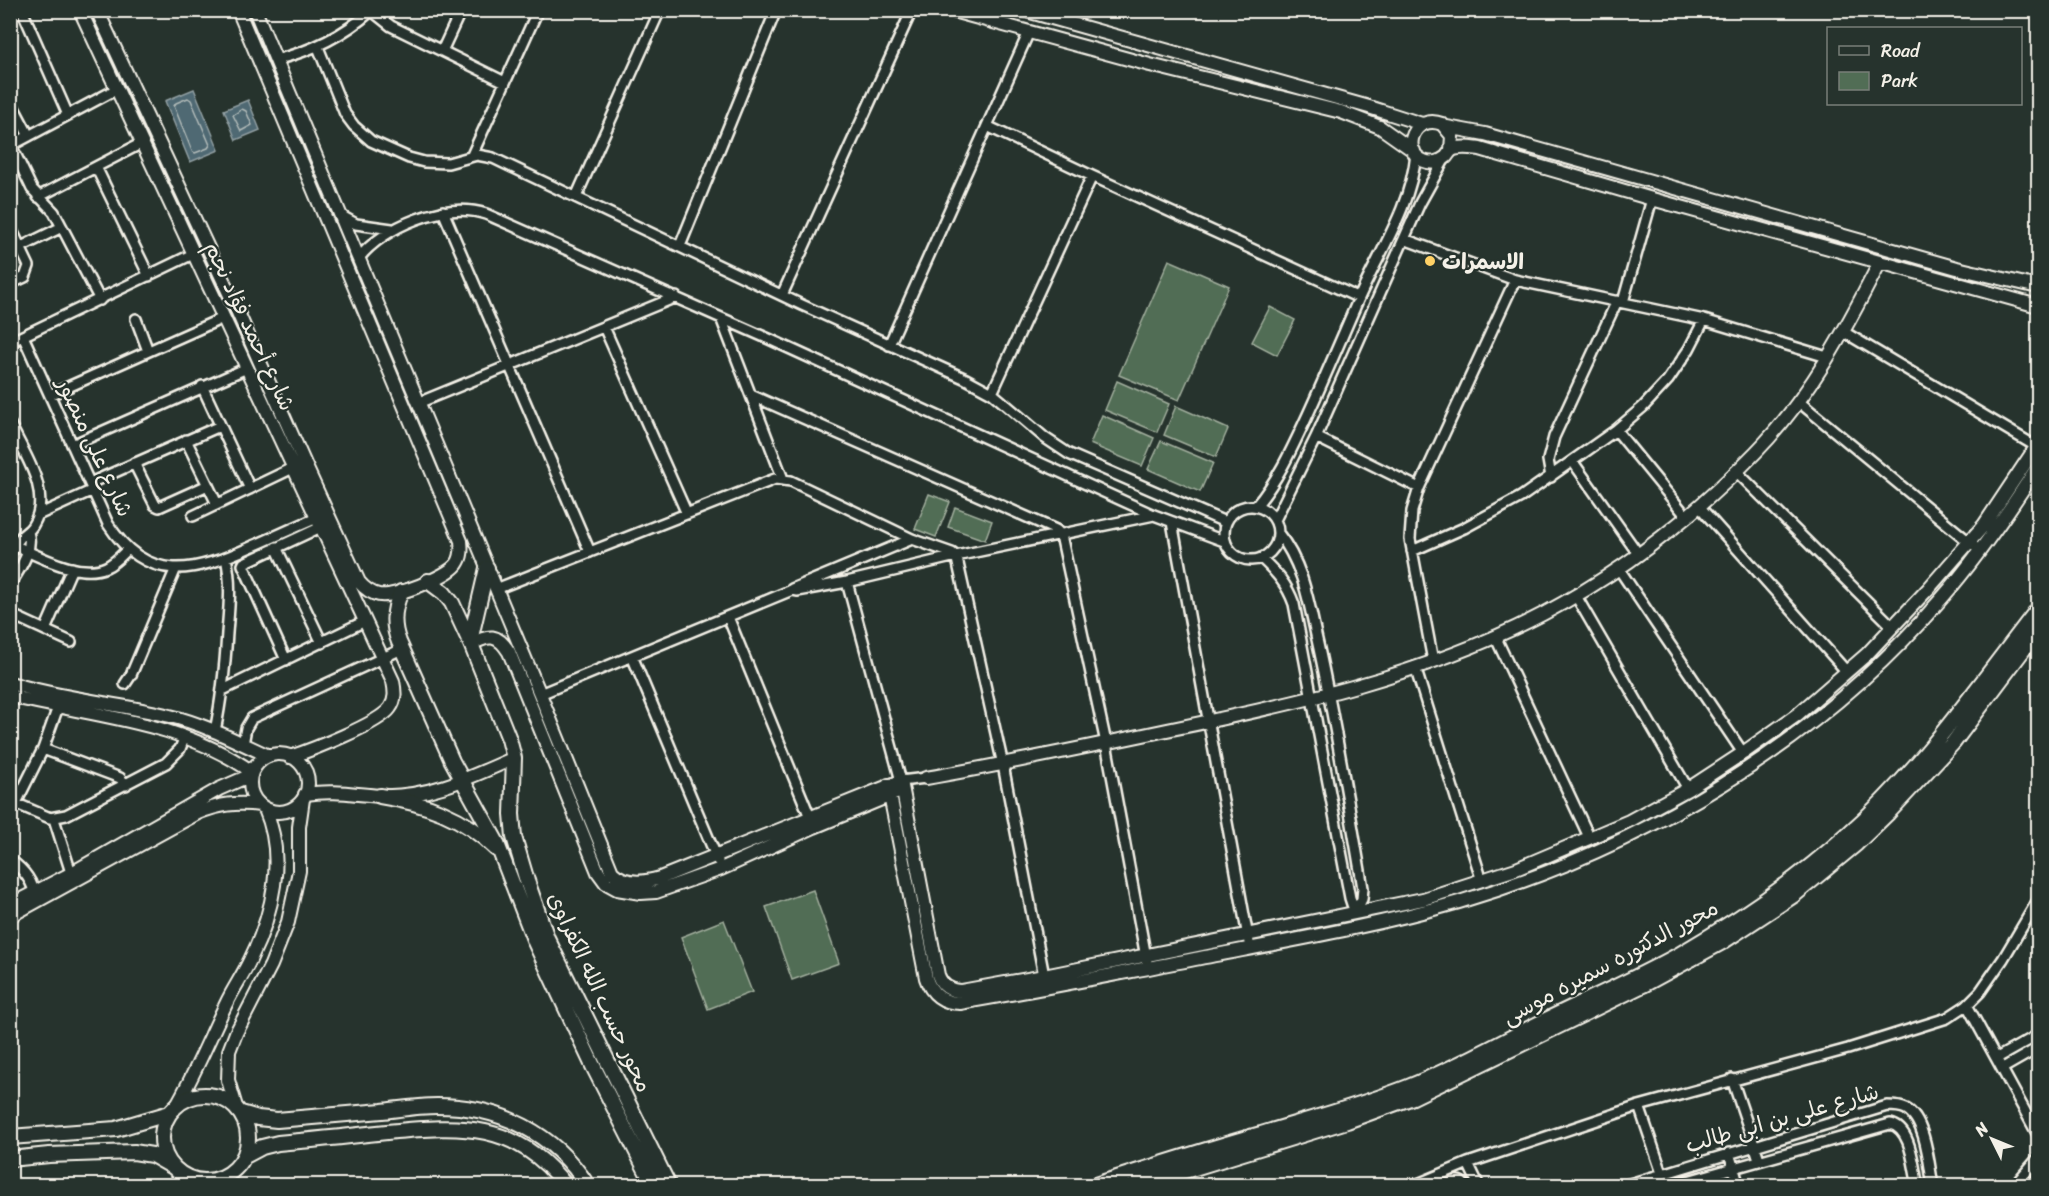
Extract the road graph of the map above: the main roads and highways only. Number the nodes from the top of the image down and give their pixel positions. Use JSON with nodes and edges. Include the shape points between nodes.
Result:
{"nodes":[{"id":1,"x":487,"y":568,"type":"road end"},
{"id":2,"x":428,"y":581,"type":"road end"},
{"id":3,"x":400,"y":592,"type":"road end"},
{"id":4,"x":2038,"y":609,"type":"edge"},
{"id":5,"x":2038,"y":630,"type":"edge"},
{"id":6,"x":471,"y":642,"type":"junction"},
{"id":7,"x":380,"y":796,"type":"road end"},
{"id":8,"x":503,"y":856,"type":"junction"},
{"id":9,"x":172,"y":1110,"type":"junction"},
{"id":10,"x":238,"y":1110,"type":"junction"},
{"id":11,"x":10,"y":1137,"type":"edge"},
{"id":12,"x":245,"y":1156,"type":"junction"},
{"id":13,"x":10,"y":1160,"type":"edge"},
{"id":14,"x":175,"y":1169,"type":"junction"},
{"id":15,"x":566,"y":1185,"type":"edge"},
{"id":16,"x":588,"y":1185,"type":"edge"},
{"id":17,"x":654,"y":1185,"type":"edge"},
{"id":18,"x":669,"y":1185,"type":"edge"},
{"id":19,"x":1092,"y":1185,"type":"edge"},
{"id":20,"x":1136,"y":1185,"type":"edge"}],
"edges":[{"from":1,"to":6,"type":"main road"},
{"from":2,"to":6,"type":"main road","name":"محور حسب الله الكفراوى","via":[[448,598]]},
{"from":3,"to":8,"type":"main road","name":"محور حسب الله الكفراوى","via":[[395,606],[396,635],[452,761]]},
{"from":4,"to":19,"type":"main road","name":"محور الدكتوره سميره موسى","via":[[1944,733],[1878,806],[1786,885],[1718,931],[1639,975],[1409,1087]]},
{"from":5,"to":20,"type":"main road","name":"محور الدكتوره سميره موسى","via":[[1953,743],[1888,813],[1794,895],[1724,941],[1643,985],[1413,1097]]},
{"from":6,"to":18,"type":"main road","name":"محور حسب الله الكفراوى","via":[[514,758],[512,826],[536,910],[559,965]]},
{"from":7,"to":8,"type":"main road","via":[[413,801],[448,814],[481,835]]},
{"from":8,"to":17,"type":"main road","name":"محور حسب الله الكفراوى","via":[[548,969]]},
{"from":9,"to":10,"type":"main road","via":[[187,1099],[209,1095],[224,1099]]},
{"from":9,"to":11,"type":"main road","via":[[116,1129]]},
{"from":9,"to":14,"type":"main road","via":[[162,1142]]},
{"from":10,"to":12,"type":"main road","via":[[249,1134]]},
{"from":10,"to":16,"type":"main road","via":[[277,1120],[434,1106],[481,1111],[513,1120],[538,1134],[566,1157]]},
{"from":12,"to":14,"type":"main road","via":[[230,1173],[217,1180],[194,1180]]},
{"from":12,"to":15,"type":"main road","via":[[278,1143],[462,1127],[489,1132],[515,1143],[544,1162]]},
{"from":13,"to":14,"type":"main road","via":[[134,1152],[152,1155]]}]}
